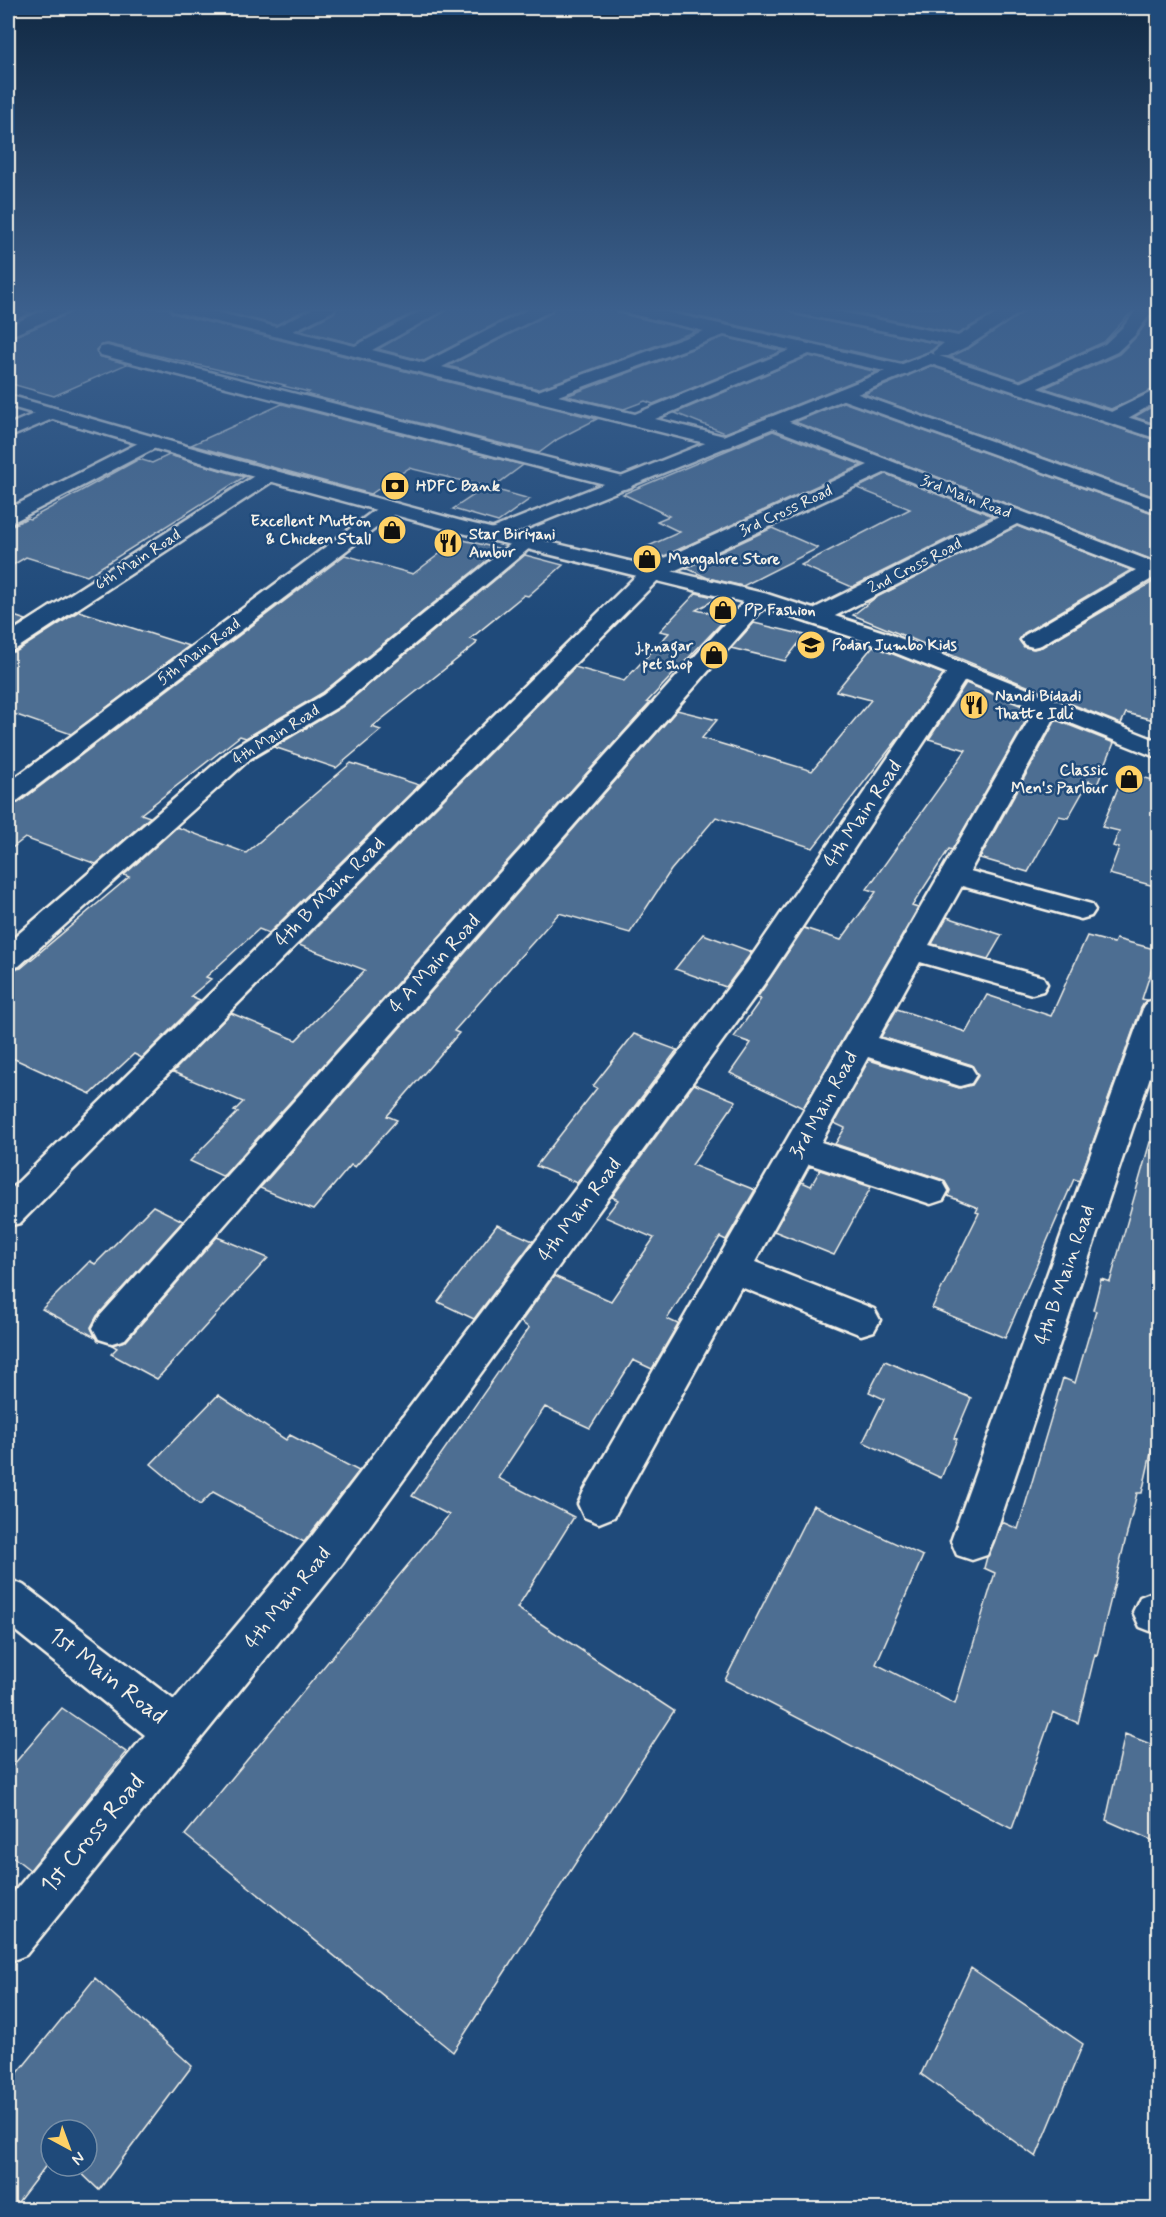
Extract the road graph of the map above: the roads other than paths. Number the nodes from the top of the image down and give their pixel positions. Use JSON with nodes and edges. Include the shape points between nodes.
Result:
{"nodes":[{"id":1,"x":344,"y":411,"type":"edge"},
{"id":2,"x":602,"y":411,"type":"edge"},
{"id":3,"x":657,"y":411,"type":"edge"},
{"id":4,"x":800,"y":411,"type":"edge"},
{"id":5,"x":893,"y":411,"type":"edge"},
{"id":6,"x":1094,"y":411,"type":"edge"},
{"id":7,"x":1126,"y":411,"type":"edge"},
{"id":8,"x":50,"y":412,"type":"joint"},
{"id":9,"x":1114,"y":418,"type":"junction"},
{"id":10,"x":637,"y":420,"type":"junction"},
{"id":11,"x":774,"y":422,"type":"junction"},
{"id":12,"x":8,"y":432,"type":"edge"},
{"id":13,"x":1158,"y":433,"type":"edge"},
{"id":14,"x":152,"y":442,"type":"junction"},
{"id":15,"x":725,"y":442,"type":"junction"},
{"id":16,"x":885,"y":465,"type":"junction"},
{"id":17,"x":269,"y":475,"type":"junction"},
{"id":18,"x":624,"y":483,"type":"junction"},
{"id":19,"x":1158,"y":507,"type":"edge"},
{"id":20,"x":390,"y":508,"type":"junction"},
{"id":21,"x":1016,"y":516,"type":"junction"},
{"id":22,"x":8,"y":517,"type":"edge"},
{"id":23,"x":493,"y":535,"type":"junction"},
{"id":24,"x":524,"y":543,"type":"junction"},
{"id":25,"x":1156,"y":570,"type":"edge"},
{"id":26,"x":653,"y":572,"type":"junction"},
{"id":27,"x":759,"y":599,"type":"junction"},
{"id":28,"x":815,"y":616,"type":"junction"},
{"id":29,"x":1033,"y":640,"type":"dead end"},
{"id":30,"x":8,"y":644,"type":"edge"},
{"id":31,"x":959,"y":671,"type":"junction"},
{"id":32,"x":1049,"y":706,"type":"junction"},
{"id":33,"x":1158,"y":750,"type":"edge"},
{"id":34,"x":8,"y":795,"type":"edge"},
{"id":35,"x":954,"y":875,"type":"junction"},
{"id":36,"x":1082,"y":910,"type":"dead end"},
{"id":37,"x":911,"y":950,"type":"junction"},
{"id":38,"x":8,"y":959,"type":"edge"},
{"id":39,"x":1032,"y":984,"type":"dead end"},
{"id":40,"x":1158,"y":1009,"type":"edge"},
{"id":41,"x":859,"y":1043,"type":"junction"},
{"id":42,"x":960,"y":1074,"type":"dead end"},
{"id":43,"x":799,"y":1148,"type":"junction"},
{"id":44,"x":931,"y":1191,"type":"dead end"},
{"id":45,"x":8,"y":1213,"type":"edge"},
{"id":46,"x":732,"y":1268,"type":"junction"},
{"id":47,"x":861,"y":1320,"type":"dead end"},
{"id":48,"x":112,"y":1328,"type":"dead end"},
{"id":49,"x":599,"y":1504,"type":"dead end"},
{"id":50,"x":972,"y":1541,"type":"dead end"},
{"id":51,"x":8,"y":1599,"type":"edge"},
{"id":52,"x":178,"y":1732,"type":"junction"},
{"id":53,"x":8,"y":1937,"type":"edge"}],
"edges":[{"from":1,"to":18,"type":"street"},
{"from":2,"to":10,"type":"street"},
{"from":3,"to":10,"type":"street"},
{"from":4,"to":11,"type":"street"},
{"from":5,"to":19,"type":"street"},
{"from":6,"to":9,"type":"street"},
{"from":7,"to":9,"type":"street"},
{"from":8,"to":12,"type":"street"},
{"from":8,"to":14,"type":"street"},
{"from":9,"to":13,"type":"street"},
{"from":10,"to":15,"type":"street"},
{"from":11,"to":15,"type":"street"},
{"from":11,"to":16,"type":"street","name":"3rd Main Road"},
{"from":14,"to":17,"type":"street"},
{"from":14,"to":22,"type":"street"},
{"from":15,"to":18,"type":"street"},
{"from":16,"to":21,"type":"street","name":"3rd Main Road"},
{"from":16,"to":26,"type":"street","name":"3rd Cross Road"},
{"from":17,"to":20,"type":"street"},
{"from":17,"to":30,"type":"street","name":"6th Main Road"},
{"from":18,"to":23,"type":"street"},
{"from":20,"to":23,"type":"street"},
{"from":20,"to":34,"type":"street","name":"5th Main Road"},
{"from":21,"to":25,"type":"street","name":"3rd Main Road"},
{"from":21,"to":28,"type":"street","name":"2nd Cross Road"},
{"from":23,"to":24,"type":"street"},
{"from":24,"to":26,"type":"street"},
{"from":24,"to":38,"type":"street","name":"4th Main Road","via":[[332,700],[242,753]]},
{"from":25,"to":29,"type":"street"},
{"from":26,"to":27,"type":"street"},
{"from":26,"to":45,"type":"street","name":"4th B Main Road"},
{"from":27,"to":28,"type":"street"},
{"from":27,"to":48,"type":"street","name":"4 A Main Road"},
{"from":28,"to":31,"type":"street"},
{"from":31,"to":32,"type":"street"},
{"from":31,"to":52,"type":"street","name":"4th Main Road","via":[[758,970],[327,1550]]},
{"from":32,"to":33,"type":"street"},
{"from":32,"to":35,"type":"street","name":"3rd Main Road"},
{"from":35,"to":36,"type":"street"},
{"from":35,"to":37,"type":"street","name":"3rd Main Road"},
{"from":37,"to":39,"type":"street"},
{"from":37,"to":41,"type":"street","name":"3rd Main Road"},
{"from":40,"to":50,"type":"street","name":"4th B Main Road"},
{"from":41,"to":42,"type":"street"},
{"from":41,"to":43,"type":"street","name":"3rd Main Road"},
{"from":43,"to":44,"type":"street"},
{"from":43,"to":46,"type":"street","name":"3rd Main Road"},
{"from":46,"to":47,"type":"street"},
{"from":46,"to":49,"type":"street","name":"3rd Main Road"},
{"from":51,"to":52,"type":"street","name":"1st Main Road"},
{"from":52,"to":53,"type":"street","name":"1st Cross Road"}]}
